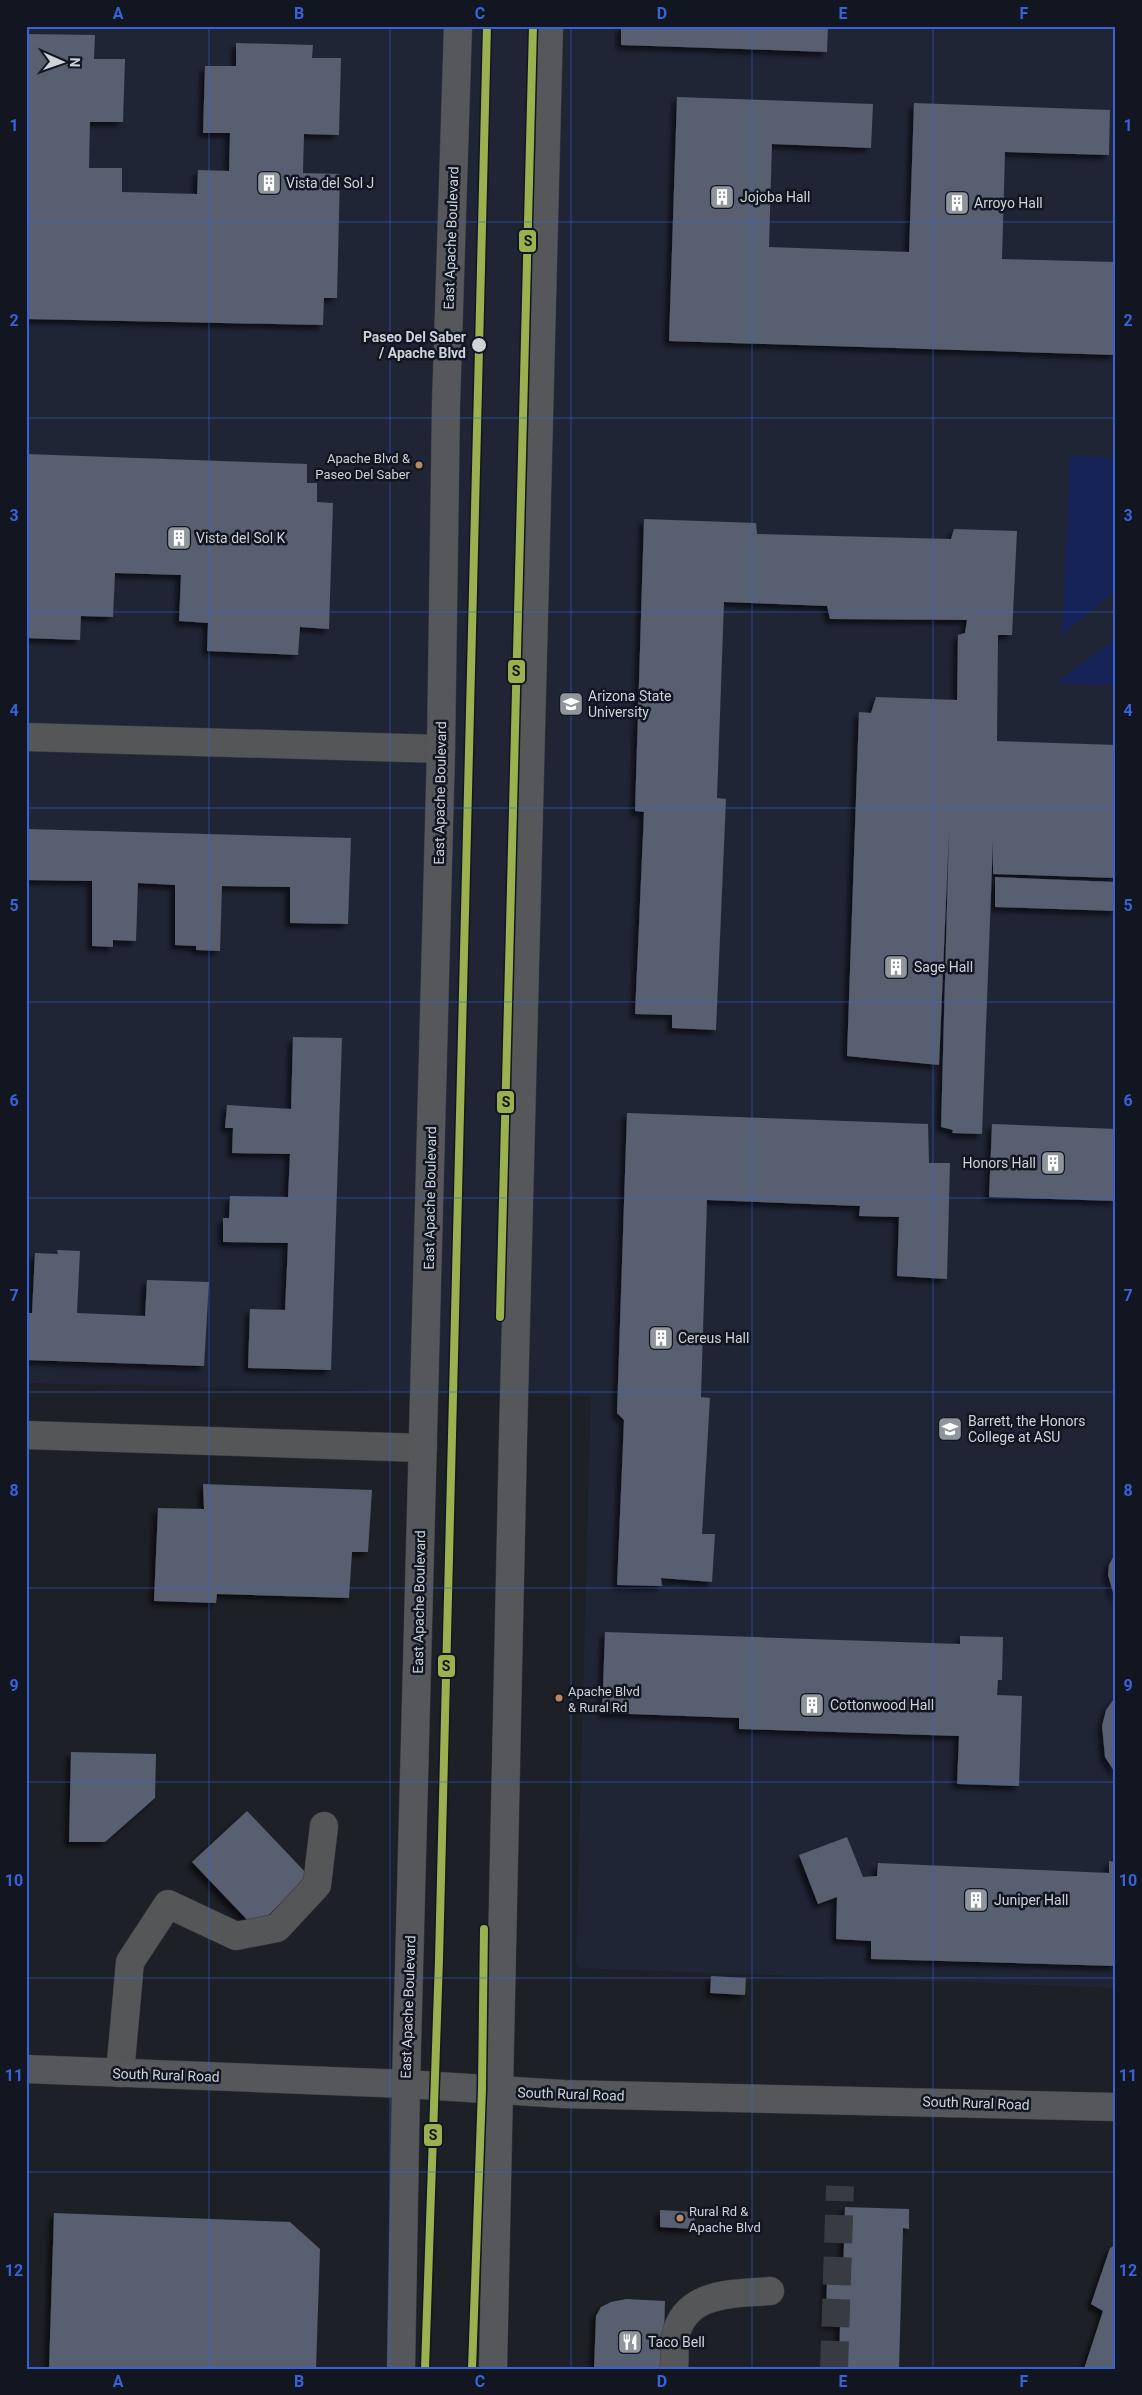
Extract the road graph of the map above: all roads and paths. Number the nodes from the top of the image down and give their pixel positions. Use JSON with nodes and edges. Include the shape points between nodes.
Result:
{"nodes":[{"id":1,"x":458,"y":26,"type":"edge"},
{"id":2,"x":550,"y":26,"type":"edge"},
{"id":3,"x":26,"y":737,"type":"edge"},
{"id":4,"x":442,"y":749,"type":"junction"},
{"id":5,"x":26,"y":1435,"type":"edge"},
{"id":6,"x":423,"y":1448,"type":"junction"},
{"id":7,"x":324,"y":1826,"type":"dead end"},
{"id":8,"x":26,"y":2069,"type":"edge"},
{"id":9,"x":120,"y":2073,"type":"junction"},
{"id":10,"x":406,"y":2084,"type":"junction"},
{"id":11,"x":501,"y":2092,"type":"junction"},
{"id":12,"x":1116,"y":2107,"type":"edge"},
{"id":13,"x":770,"y":2292,"type":"dead end"},
{"id":14,"x":401,"y":2369,"type":"edge"},
{"id":15,"x":493,"y":2369,"type":"edge"},
{"id":16,"x":674,"y":2369,"type":"edge"}],
"edges":[{"from":1,"to":4,"type":"main road","name":"East Apache Boulevard","via":[[446,404]]},
{"from":2,"to":11,"type":"main road","via":[[513,1438]]},
{"from":3,"to":4,"type":"lane"},
{"from":4,"to":6,"type":"main road","name":"East Apache Boulevard"},
{"from":5,"to":6,"type":"lane"},
{"from":6,"to":10,"type":"main road","name":"East Apache Boulevard"},
{"from":7,"to":9,"type":"lane","via":[[317,1885],[277,1928],[236,1936],[168,1904],[130,1962]]},
{"from":8,"to":9,"type":"main road","name":"South Rural Road"},
{"from":9,"to":10,"type":"main road","name":"South Rural Road"},
{"from":10,"to":11,"type":"main road","name":"South Rural Road"},
{"from":10,"to":14,"type":"main road","name":"East Apache Boulevard"},
{"from":11,"to":12,"type":"main road","name":"South Rural Road"},
{"from":11,"to":15,"type":"main road"},
{"from":13,"to":16,"type":"lane","via":[[714,2296],[695,2305],[680,2324]]}]}
